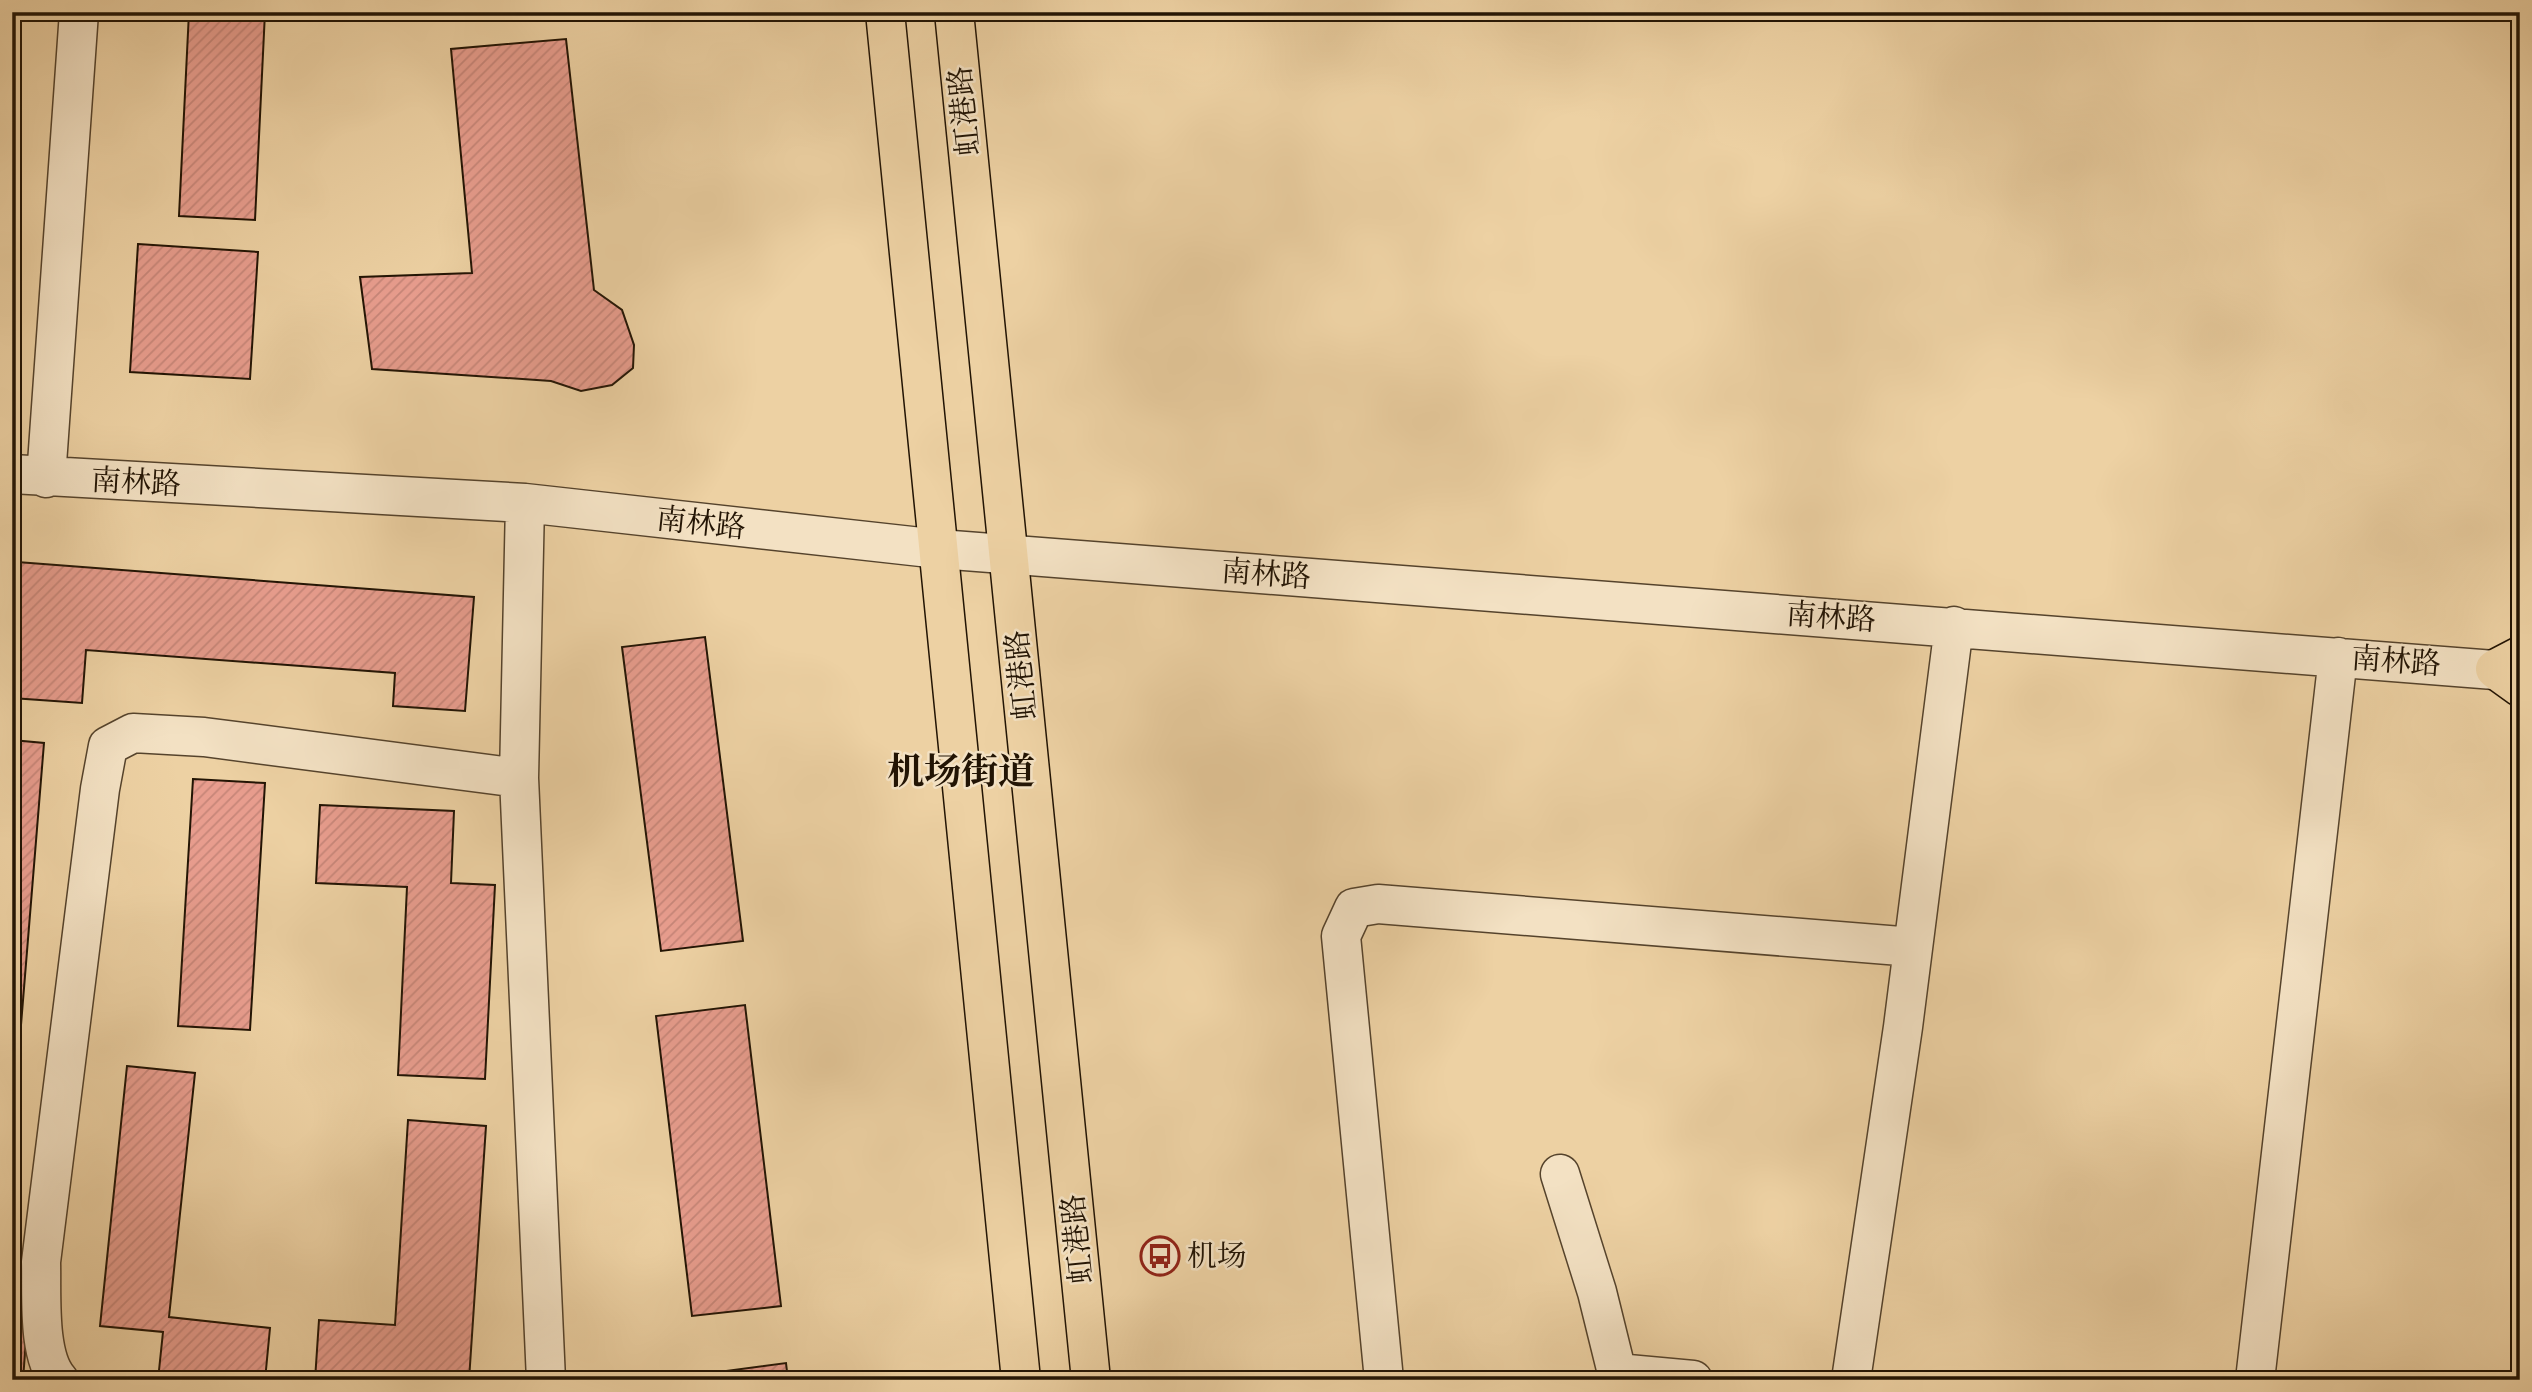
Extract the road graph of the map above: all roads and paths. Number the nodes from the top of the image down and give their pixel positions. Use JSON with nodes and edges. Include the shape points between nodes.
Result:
{"nodes":[{"id":1,"x":51,"y":12,"type":"edge"},
{"id":2,"x":885,"y":12,"type":"edge"},
{"id":3,"x":954,"y":12,"type":"edge"},
{"id":4,"x":79,"y":13,"type":"edge"},
{"id":5,"x":29,"y":476,"type":"edge"},
{"id":6,"x":525,"y":503,"type":"junction"},
{"id":7,"x":939,"y":549,"type":"junction"},
{"id":8,"x":1009,"y":555,"type":"junction"},
{"id":9,"x":1954,"y":626,"type":"junction"},
{"id":10,"x":2338,"y":657,"type":"junction"},
{"id":11,"x":2513,"y":671,"type":"edge"},
{"id":12,"x":519,"y":778,"type":"junction"},
{"id":13,"x":1913,"y":947,"type":"junction"},
{"id":14,"x":1560,"y":1174,"type":"dead end"},
{"id":15,"x":59,"y":1380,"type":"edge"},
{"id":16,"x":546,"y":1380,"type":"edge"},
{"id":17,"x":1021,"y":1380,"type":"edge"},
{"id":18,"x":1091,"y":1380,"type":"edge"},
{"id":19,"x":1384,"y":1380,"type":"edge"},
{"id":20,"x":1693,"y":1380,"type":"edge"},
{"id":21,"x":1851,"y":1380,"type":"edge"},
{"id":22,"x":2255,"y":1380,"type":"edge"}],
"edges":[{"from":1,"to":4,"type":"street"},
{"from":2,"to":7,"type":"highway"},
{"from":3,"to":8,"type":"highway","name":"虹港路"},
{"from":4,"to":5,"type":"street"},
{"from":5,"to":6,"type":"street","name":"南林路"},
{"from":6,"to":7,"type":"street","name":"南林路"},
{"from":6,"to":12,"type":"street"},
{"from":7,"to":8,"type":"street","name":"南林路"},
{"from":7,"to":17,"type":"highway"},
{"from":8,"to":9,"type":"street","name":"南林路"},
{"from":8,"to":18,"type":"highway","name":"虹港路"},
{"from":9,"to":10,"type":"street","name":"南林路"},
{"from":9,"to":13,"type":"street"},
{"from":10,"to":11,"type":"street","name":"南林路"},
{"from":10,"to":22,"type":"street"},
{"from":12,"to":15,"type":"street","via":[[204,737],[133,733],[108,746],[41,1262],[42,1319],[50,1370]]},
{"from":12,"to":16,"type":"street"},
{"from":13,"to":19,"type":"street","via":[[1377,904],[1354,908],[1341,936]]},
{"from":13,"to":21,"type":"street"},
{"from":14,"to":20,"type":"street","via":[[1617,1373]]}]}
